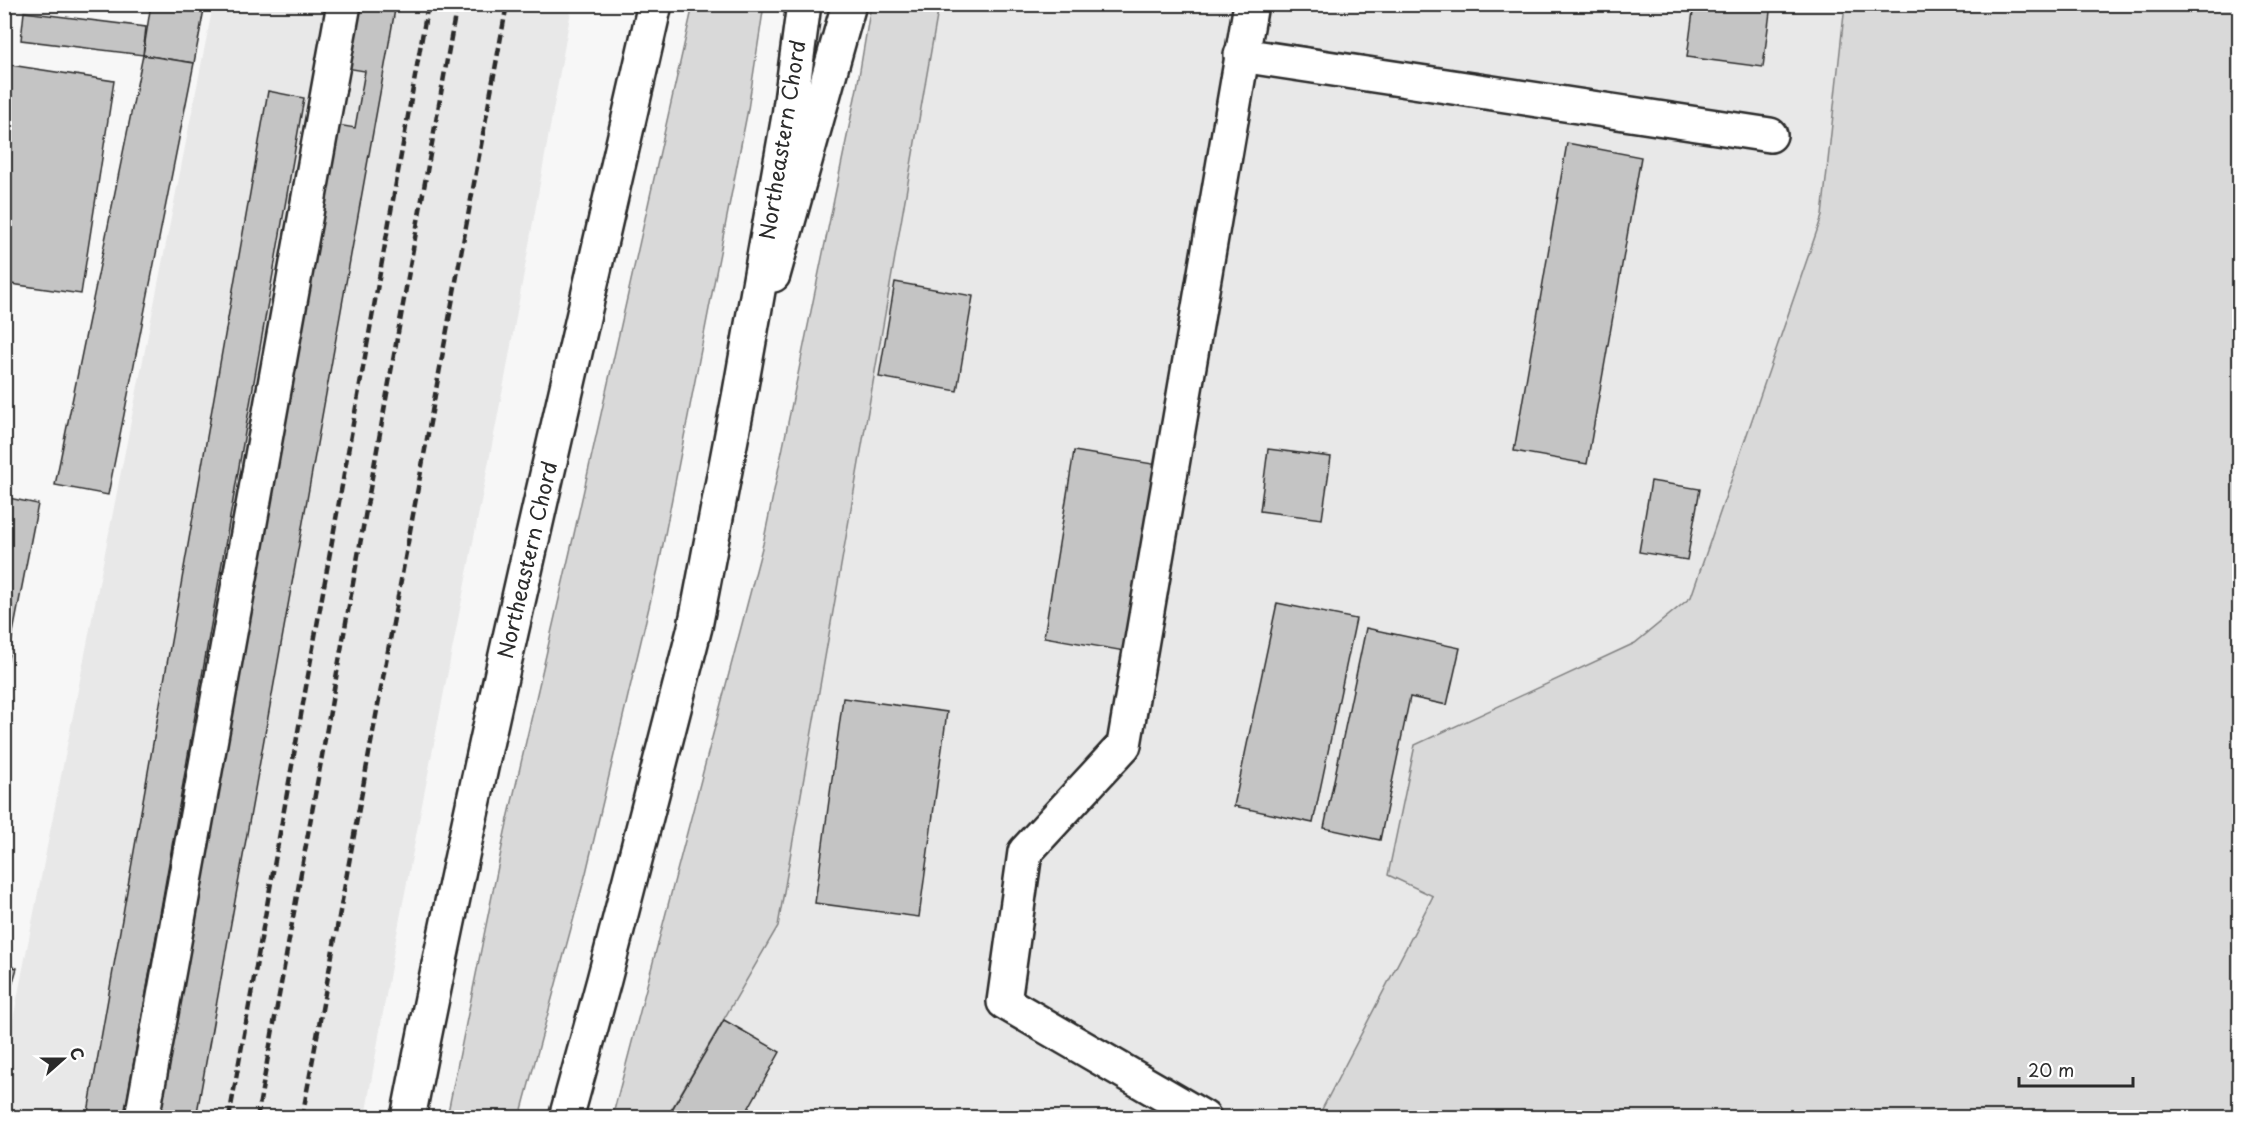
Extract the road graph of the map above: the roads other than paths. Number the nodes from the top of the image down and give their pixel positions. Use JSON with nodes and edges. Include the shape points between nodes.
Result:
{"nodes":[{"id":1,"x":344,"y":4,"type":"edge"},
{"id":2,"x":655,"y":4,"type":"edge"},
{"id":3,"x":804,"y":4,"type":"edge"},
{"id":4,"x":849,"y":4,"type":"edge"},
{"id":5,"x":1251,"y":4,"type":"edge"},
{"id":6,"x":1241,"y":55,"type":"junction"},
{"id":7,"x":1770,"y":135,"type":"dead end"},
{"id":8,"x":740,"y":392,"type":"junction"},
{"id":9,"x":142,"y":1118,"type":"edge"},
{"id":10,"x":408,"y":1118,"type":"edge"},
{"id":11,"x":566,"y":1118,"type":"edge"},
{"id":12,"x":1204,"y":1118,"type":"edge"}],
"edges":[{"from":1,"to":9,"type":"street"},
{"from":2,"to":10,"type":"street","name":"Northeastern Chord","via":[[490,729]]},
{"from":3,"to":8,"type":"street","name":"Northeastern Chord","via":[[789,116]]},
{"from":4,"to":8,"type":"street"},
{"from":5,"to":6,"type":"street"},
{"from":6,"to":7,"type":"street"},
{"from":6,"to":12,"type":"street","via":[[1124,745],[1025,852],[1004,1002]]},
{"from":8,"to":11,"type":"street","name":"Northeastern Chord","via":[[695,627]]}]}
